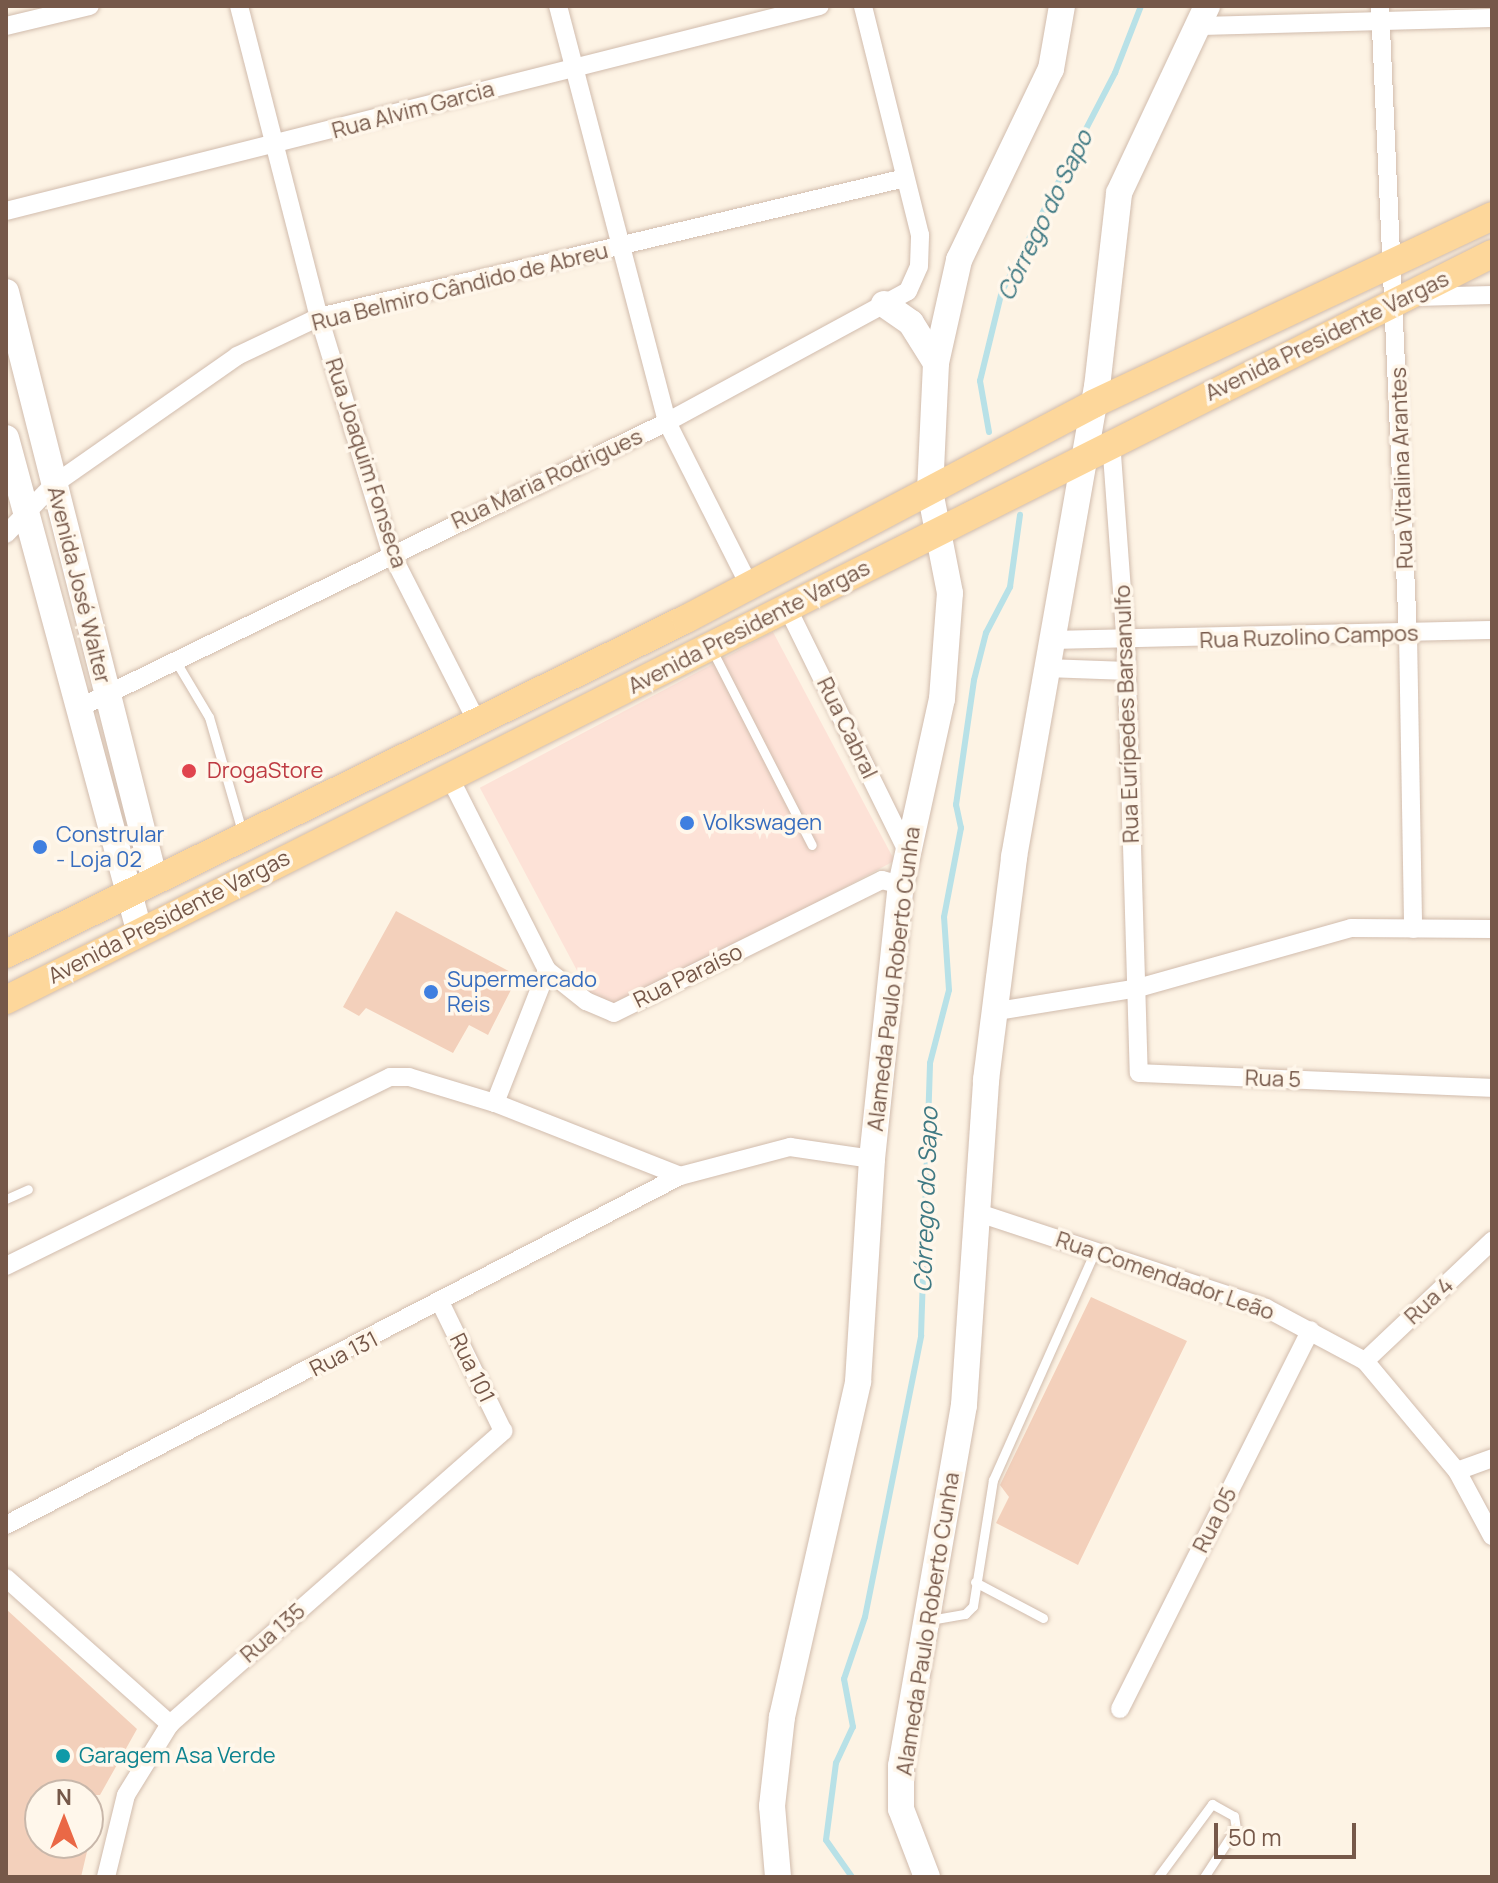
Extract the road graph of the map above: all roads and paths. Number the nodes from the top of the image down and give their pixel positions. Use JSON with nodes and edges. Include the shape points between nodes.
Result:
{"nodes":[{"id":1,"x":90,"y":6,"type":"edge"},
{"id":2,"x":239,"y":6,"type":"edge"},
{"id":3,"x":558,"y":6,"type":"edge"},
{"id":4,"x":820,"y":6,"type":"edge"},
{"id":5,"x":863,"y":6,"type":"edge"},
{"id":6,"x":1062,"y":6,"type":"edge"},
{"id":7,"x":1380,"y":12,"type":"edge"},
{"id":8,"x":1205,"y":16,"type":"edge"},
{"id":9,"x":1492,"y":18,"type":"edge"},
{"id":10,"x":6,"y":26,"type":"edge"},
{"id":11,"x":574,"y":66,"type":"junction"},
{"id":12,"x":278,"y":147,"type":"junction"},
{"id":13,"x":905,"y":178,"type":"junction"},
{"id":14,"x":6,"y":211,"type":"edge"},
{"id":15,"x":1492,"y":216,"type":"edge"},
{"id":16,"x":620,"y":248,"type":"junction"},
{"id":17,"x":1492,"y":254,"type":"edge"},
{"id":18,"x":1395,"y":267,"type":"junction"},
{"id":19,"x":6,"y":292,"type":"edge"},
{"id":20,"x":1492,"y":295,"type":"edge"},
{"id":21,"x":1402,"y":300,"type":"junction"},
{"id":22,"x":884,"y":304,"type":"junction"},
{"id":23,"x":319,"y":317,"type":"junction"},
{"id":24,"x":936,"y":363,"type":"junction"},
{"id":25,"x":1093,"y":404,"type":"junction"},
{"id":26,"x":667,"y":422,"type":"junction"},
{"id":27,"x":6,"y":438,"type":"edge"},
{"id":28,"x":1111,"y":441,"type":"junction"},
{"id":29,"x":1080,"y":460,"type":"junction"},
{"id":30,"x":53,"y":485,"type":"junction"},
{"id":31,"x":930,"y":491,"type":"junction"},
{"id":32,"x":16,"y":526,"type":"edge"},
{"id":33,"x":942,"y":529,"type":"junction"},
{"id":34,"x":391,"y":553,"type":"junction"},
{"id":35,"x":750,"y":587,"type":"junction"},
{"id":36,"x":787,"y":607,"type":"junction"},
{"id":37,"x":1492,"y":630,"type":"edge"},
{"id":38,"x":1408,"y":634,"type":"junction"},
{"id":39,"x":1049,"y":640,"type":"junction"},
{"id":40,"x":1126,"y":643,"type":"junction"},
{"id":41,"x":711,"y":647,"type":"junction"},
{"id":42,"x":175,"y":660,"type":"junction"},
{"id":43,"x":1048,"y":668,"type":"junction"},
{"id":44,"x":1126,"y":671,"type":"junction"},
{"id":45,"x":106,"y":692,"type":"junction"},
{"id":46,"x":77,"y":709,"type":"junction"},
{"id":47,"x":477,"y":722,"type":"junction"},
{"id":48,"x":449,"y":776,"type":"junction"},
{"id":49,"x":243,"y":835,"type":"junction"},
{"id":50,"x":812,"y":845,"type":"dead end"},
{"id":51,"x":906,"y":849,"type":"junction"},
{"id":52,"x":154,"y":877,"type":"junction"},
{"id":53,"x":901,"y":885,"type":"junction"},
{"id":54,"x":124,"y":892,"type":"junction"},
{"id":55,"x":1413,"y":929,"type":"junction"},
{"id":56,"x":1492,"y":929,"type":"edge"},
{"id":57,"x":139,"y":930,"type":"junction"},
{"id":58,"x":6,"y":954,"type":"edge"},
{"id":59,"x":547,"y":970,"type":"junction"},
{"id":60,"x":1138,"y":988,"type":"junction"},
{"id":61,"x":6,"y":1000,"type":"edge"},
{"id":62,"x":992,"y":1012,"type":"junction"},
{"id":63,"x":1492,"y":1088,"type":"edge"},
{"id":64,"x":495,"y":1103,"type":"junction"},
{"id":65,"x":872,"y":1159,"type":"junction"},
{"id":66,"x":680,"y":1176,"type":"junction"},
{"id":67,"x":28,"y":1189,"type":"dead end"},
{"id":68,"x":6,"y":1199,"type":"edge"},
{"id":69,"x":979,"y":1213,"type":"junction"},
{"id":70,"x":1492,"y":1241,"type":"edge"},
{"id":71,"x":1095,"y":1251,"type":"junction"},
{"id":72,"x":6,"y":1266,"type":"edge"},
{"id":73,"x":441,"y":1304,"type":"junction"},
{"id":74,"x":1311,"y":1330,"type":"junction"},
{"id":75,"x":1365,"y":1361,"type":"junction"},
{"id":76,"x":503,"y":1431,"type":"joint"},
{"id":77,"x":1492,"y":1458,"type":"edge"},
{"id":78,"x":1457,"y":1471,"type":"junction"},
{"id":79,"x":6,"y":1525,"type":"edge"},
{"id":80,"x":1492,"y":1536,"type":"edge"},
{"id":81,"x":6,"y":1578,"type":"edge"},
{"id":82,"x":975,"y":1582,"type":"junction"},
{"id":83,"x":1043,"y":1618,"type":"dead end"},
{"id":84,"x":927,"y":1620,"type":"junction"},
{"id":85,"x":1120,"y":1709,"type":"dead end"},
{"id":86,"x":170,"y":1724,"type":"junction"},
{"id":87,"x":106,"y":1877,"type":"edge"},
{"id":88,"x":778,"y":1877,"type":"edge"},
{"id":89,"x":927,"y":1877,"type":"edge"},
{"id":90,"x":1158,"y":1877,"type":"edge"},
{"id":91,"x":1204,"y":1877,"type":"edge"}],
"edges":[{"from":1,"to":10,"type":"street"},
{"from":2,"to":12,"type":"street","name":"Rua Joaquim Fonseca"},
{"from":3,"to":11,"type":"street"},
{"from":4,"to":11,"type":"street","name":"Rua Alvim Garcia"},
{"from":5,"to":13,"type":"street","name":"Rua Maria Rodrigues"},
{"from":6,"to":24,"type":"street","name":"Alameda Paulo Roberto Cunha","via":[[1051,69],[959,260]]},
{"from":7,"to":8,"type":"street"},
{"from":7,"to":9,"type":"street"},
{"from":7,"to":18,"type":"street","name":"Rua Vitalina Arantes"},
{"from":8,"to":25,"type":"street","name":"Alameda Paulo Roberto Cunha","via":[[1119,193]]},
{"from":11,"to":12,"type":"street","name":"Rua Alvim Garcia"},
{"from":11,"to":16,"type":"street"},
{"from":12,"to":14,"type":"street","name":"Rua Alvim Garcia"},
{"from":12,"to":23,"type":"street","name":"Rua Joaquim Fonseca"},
{"from":13,"to":16,"type":"street","name":"Rua Belmiro Cândido de Abreu"},
{"from":13,"to":22,"type":"street","name":"Rua Maria Rodrigues","via":[[920,235],[919,266],[908,291]]},
{"from":15,"to":18,"type":"main road","name":"Avenida Presidente Vargas"},
{"from":16,"to":23,"type":"street","name":"Rua Belmiro Cândido de Abreu"},
{"from":16,"to":26,"type":"street"},
{"from":17,"to":21,"type":"main road","name":"Avenida Presidente Vargas"},
{"from":18,"to":21,"type":"street","name":"Rua Vitalina Arantes"},
{"from":18,"to":25,"type":"main road","name":"Avenida Presidente Vargas"},
{"from":19,"to":30,"type":"street","name":"Avenida José Walter"},
{"from":20,"to":21,"type":"street"},
{"from":21,"to":28,"type":"main road","name":"Avenida Presidente Vargas"},
{"from":21,"to":38,"type":"street","name":"Rua Vitalina Arantes"},
{"from":22,"to":24,"type":"street","via":[[911,323]]},
{"from":22,"to":26,"type":"street","name":"Rua Maria Rodrigues"},
{"from":23,"to":30,"type":"street","name":"Rua Belmiro Cândido de Abreu","via":[[237,356]]},
{"from":23,"to":34,"type":"street","name":"Rua Joaquim Fonseca"},
{"from":24,"to":31,"type":"street","name":"Alameda Paulo Roberto Cunha"},
{"from":25,"to":29,"type":"street","name":"Alameda Paulo Roberto Cunha"},
{"from":25,"to":31,"type":"main road","name":"Avenida Presidente Vargas"},
{"from":26,"to":34,"type":"street","name":"Rua Maria Rodrigues"},
{"from":26,"to":35,"type":"street"},
{"from":27,"to":32,"type":"street","name":"Avenida José Walter"},
{"from":28,"to":29,"type":"main road","name":"Avenida Presidente Vargas"},
{"from":28,"to":40,"type":"street","name":"Rua Eurípedes Barsanulfo"},
{"from":29,"to":33,"type":"main road","name":"Avenida Presidente Vargas"},
{"from":29,"to":39,"type":"street","name":"Alameda Paulo Roberto Cunha"},
{"from":30,"to":32,"type":"street","name":"Rua Belmiro Cândido de Abreu"},
{"from":30,"to":45,"type":"street","name":"Avenida José Walter"},
{"from":31,"to":33,"type":"street","name":"Alameda Paulo Roberto Cunha"},
{"from":31,"to":35,"type":"main road","name":"Avenida Presidente Vargas"},
{"from":32,"to":46,"type":"street","name":"Avenida José Walter"},
{"from":33,"to":36,"type":"main road","name":"Avenida Presidente Vargas"},
{"from":33,"to":51,"type":"street","name":"Alameda Paulo Roberto Cunha","via":[[950,593],[942,699]]},
{"from":34,"to":42,"type":"street","name":"Rua Maria Rodrigues"},
{"from":34,"to":47,"type":"street","name":"Rua Joaquim Fonseca"},
{"from":35,"to":47,"type":"main road","name":"Avenida Presidente Vargas"},
{"from":36,"to":41,"type":"main road","name":"Avenida Presidente Vargas"},
{"from":36,"to":51,"type":"street","name":"Rua Cabral"},
{"from":37,"to":38,"type":"street","name":"Rua Ruzolino Campos"},
{"from":38,"to":40,"type":"street","name":"Rua Ruzolino Campos"},
{"from":38,"to":55,"type":"street","name":"Rua Vitalina Arantes"},
{"from":39,"to":40,"type":"street","name":"Rua Ruzolino Campos"},
{"from":39,"to":43,"type":"street","name":"Alameda Paulo Roberto Cunha"},
{"from":40,"to":44,"type":"street","name":"Rua Eurípedes Barsanulfo"},
{"from":41,"to":48,"type":"main road","name":"Avenida Presidente Vargas"},
{"from":41,"to":50,"type":"lane"},
{"from":42,"to":45,"type":"street","name":"Rua Maria Rodrigues"},
{"from":42,"to":49,"type":"lane","via":[[209,717]]},
{"from":43,"to":44,"type":"street"},
{"from":43,"to":62,"type":"street","name":"Alameda Paulo Roberto Cunha"},
{"from":44,"to":60,"type":"street","name":"Rua Eurípedes Barsanulfo"},
{"from":45,"to":46,"type":"street","name":"Rua Maria Rodrigues"},
{"from":45,"to":52,"type":"street","name":"Avenida José Walter"},
{"from":46,"to":54,"type":"street","name":"Avenida José Walter"},
{"from":47,"to":49,"type":"main road","name":"Avenida Presidente Vargas"},
{"from":48,"to":57,"type":"main road","name":"Avenida Presidente Vargas"},
{"from":48,"to":59,"type":"street","name":"Rua Paraíso"},
{"from":49,"to":52,"type":"main road","name":"Avenida Presidente Vargas"},
{"from":51,"to":53,"type":"street","name":"Alameda Paulo Roberto Cunha"},
{"from":52,"to":54,"type":"main road","name":"Avenida Presidente Vargas"},
{"from":53,"to":59,"type":"street","name":"Rua Paraíso","via":[[882,880],[614,1013],[586,1001]]},
{"from":53,"to":65,"type":"street","name":"Alameda Paulo Roberto Cunha"},
{"from":54,"to":57,"type":"street","name":"Avenida José Walter"},
{"from":54,"to":58,"type":"main road","name":"Avenida Presidente Vargas"},
{"from":55,"to":56,"type":"street"},
{"from":55,"to":60,"type":"street","via":[[1351,928]]},
{"from":57,"to":61,"type":"main road","name":"Avenida Presidente Vargas"},
{"from":59,"to":64,"type":"street"},
{"from":60,"to":62,"type":"street"},
{"from":60,"to":63,"type":"street","name":"Rua 5","via":[[1139,1073]]},
{"from":62,"to":69,"type":"street","name":"Alameda Paulo Roberto Cunha"},
{"from":64,"to":66,"type":"street"},
{"from":64,"to":72,"type":"street","via":[[409,1077],[370,1083]]},
{"from":65,"to":66,"type":"street","name":"Rua 131","via":[[790,1147]]},
{"from":65,"to":88,"type":"street","name":"Alameda Paulo Roberto Cunha","via":[[858,1382],[782,1717],[772,1806]]},
{"from":66,"to":73,"type":"street","name":"Rua 131"},
{"from":67,"to":68,"type":"lane"},
{"from":69,"to":71,"type":"street","name":"Rua Comendador Leão"},
{"from":69,"to":84,"type":"street","name":"Alameda Paulo Roberto Cunha","via":[[964,1405]]},
{"from":70,"to":75,"type":"street","name":"Rua 4"},
{"from":71,"to":74,"type":"street","name":"Rua Comendador Leão","via":[[1266,1308]]},
{"from":71,"to":82,"type":"lane","via":[[993,1480]]},
{"from":73,"to":76,"type":"street","name":"Rua 101"},
{"from":73,"to":79,"type":"street","name":"Rua 131"},
{"from":74,"to":75,"type":"street","name":"Rua Comendador Leão"},
{"from":74,"to":85,"type":"street","name":"Rua 05"},
{"from":75,"to":78,"type":"street","name":"Rua Comendador Leão"},
{"from":76,"to":86,"type":"street","name":"Rua 135"},
{"from":77,"to":78,"type":"street"},
{"from":78,"to":80,"type":"street","name":"Rua Comendador Leão"},
{"from":81,"to":86,"type":"street"},
{"from":82,"to":83,"type":"lane"},
{"from":82,"to":84,"type":"lane","via":[[975,1598],[965,1614]]},
{"from":84,"to":89,"type":"street","name":"Alameda Paulo Roberto Cunha","via":[[901,1766],[901,1809]]},
{"from":86,"to":87,"type":"street","name":"Rua 135","via":[[126,1795]]},
{"from":90,"to":91,"type":"lane","via":[[1212,1804],[1234,1816],[1236,1828]]}]}
